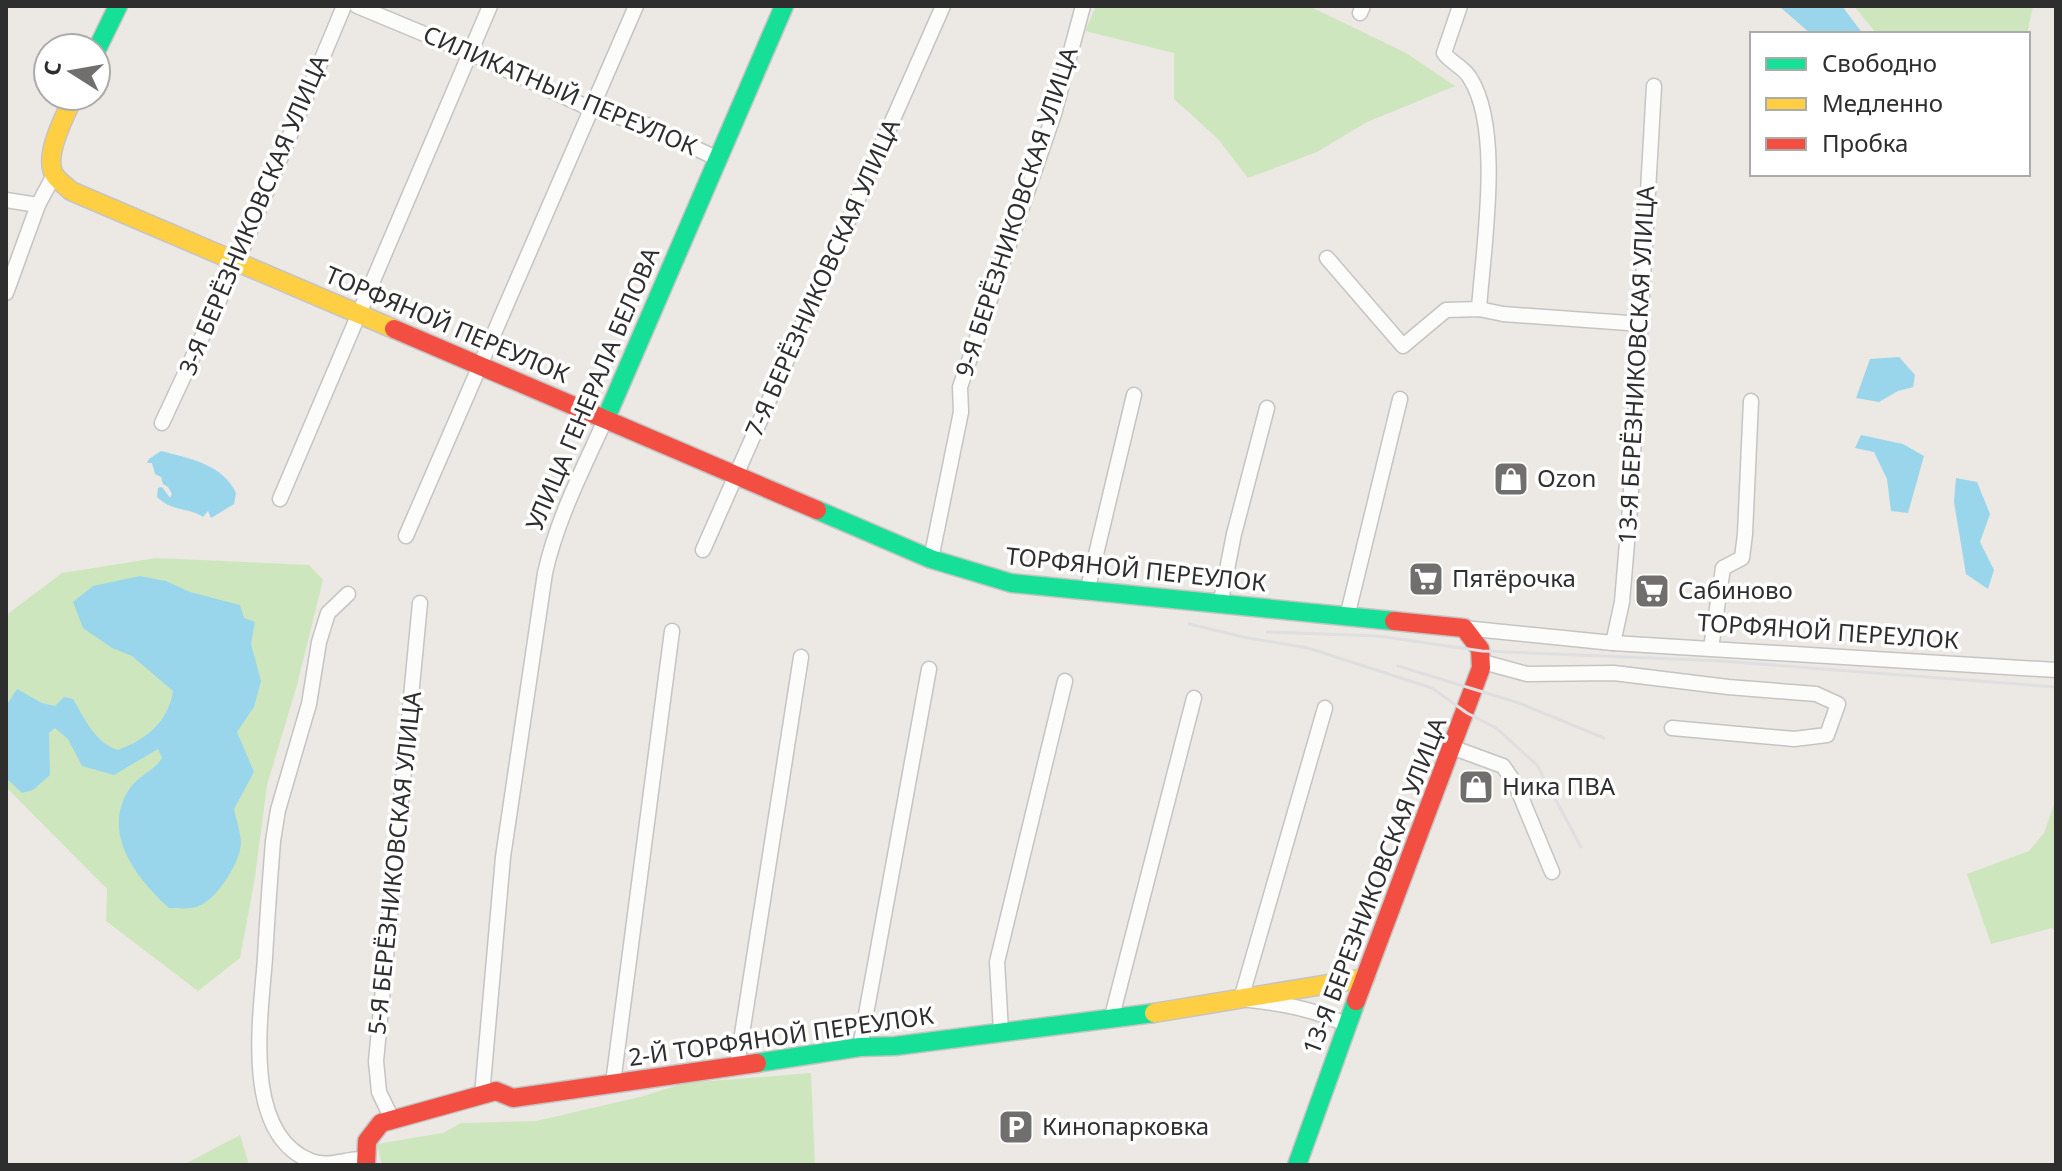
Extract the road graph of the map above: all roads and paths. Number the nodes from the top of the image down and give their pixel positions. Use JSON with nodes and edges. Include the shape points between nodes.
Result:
{"nodes":[{"id":1,"x":118,"y":6,"type":"edge"},
{"id":2,"x":344,"y":6,"type":"edge"},
{"id":3,"x":357,"y":6,"type":"edge"},
{"id":4,"x":490,"y":6,"type":"edge"},
{"id":5,"x":636,"y":6,"type":"edge"},
{"id":6,"x":784,"y":6,"type":"edge"},
{"id":7,"x":943,"y":6,"type":"edge"},
{"id":8,"x":1083,"y":6,"type":"edge"},
{"id":9,"x":1460,"y":6,"type":"edge"},
{"id":10,"x":105,"y":32,"type":"edge"},
{"id":11,"x":470,"y":53,"type":"junction"},
{"id":12,"x":1654,"y":86,"type":"dead end"},
{"id":13,"x":591,"y":109,"type":"junction"},
{"id":14,"x":67,"y":112,"type":"edge"},
{"id":15,"x":718,"y":159,"type":"junction"},
{"id":16,"x":54,"y":175,"type":"junction"},
{"id":17,"x":6,"y":200,"type":"edge"},
{"id":18,"x":38,"y":205,"type":"junction"},
{"id":19,"x":1327,"y":258,"type":"dead end"},
{"id":20,"x":237,"y":262,"type":"junction"},
{"id":21,"x":6,"y":293,"type":"edge"},
{"id":22,"x":1479,"y":309,"type":"junction"},
{"id":23,"x":358,"y":313,"type":"junction"},
{"id":24,"x":1639,"y":321,"type":"junction"},
{"id":25,"x":482,"y":366,"type":"junction"},
{"id":26,"x":1134,"y":395,"type":"dead end"},
{"id":27,"x":1400,"y":399,"type":"dead end"},
{"id":28,"x":1751,"y":401,"type":"dead end"},
{"id":29,"x":1267,"y":408,"type":"dead end"},
{"id":30,"x":606,"y":418,"type":"junction"},
{"id":31,"x":162,"y":423,"type":"dead end"},
{"id":32,"x":736,"y":476,"type":"junction"},
{"id":33,"x":280,"y":499,"type":"dead end"},
{"id":34,"x":406,"y":536,"type":"dead end"},
{"id":35,"x":703,"y":550,"type":"dead end"},
{"id":36,"x":931,"y":559,"type":"junction"},
{"id":37,"x":1087,"y":592,"type":"junction"},
{"id":38,"x":348,"y":594,"type":"dead end"},
{"id":39,"x":420,"y":603,"type":"dead end"},
{"id":40,"x":1220,"y":605,"type":"junction"},
{"id":41,"x":1347,"y":617,"type":"junction"},
{"id":42,"x":1464,"y":628,"type":"junction"},
{"id":43,"x":672,"y":631,"type":"dead end"},
{"id":44,"x":1613,"y":643,"type":"junction"},
{"id":45,"x":1711,"y":648,"type":"junction"},
{"id":46,"x":801,"y":657,"type":"dead end"},
{"id":47,"x":1483,"y":662,"type":"junction"},
{"id":48,"x":929,"y":669,"type":"dead end"},
{"id":49,"x":2056,"y":670,"type":"edge"},
{"id":50,"x":1065,"y":681,"type":"dead end"},
{"id":51,"x":1194,"y":698,"type":"dead end"},
{"id":52,"x":1325,"y":708,"type":"dead end"},
{"id":53,"x":1672,"y":728,"type":"dead end"},
{"id":54,"x":1454,"y":748,"type":"junction"},
{"id":55,"x":1552,"y":872,"type":"dead end"},
{"id":56,"x":1365,"y":978,"type":"junction"},
{"id":57,"x":1241,"y":999,"type":"junction"},
{"id":58,"x":1111,"y":1020,"type":"junction"},
{"id":59,"x":1347,"y":1025,"type":"junction"},
{"id":60,"x":1001,"y":1031,"type":"junction"},
{"id":61,"x":860,"y":1047,"type":"junction"},
{"id":62,"x":737,"y":1066,"type":"junction"},
{"id":63,"x":613,"y":1083,"type":"junction"},
{"id":64,"x":482,"y":1095,"type":"junction"},
{"id":65,"x":392,"y":1119,"type":"junction"},
{"id":66,"x":365,"y":1162,"type":"edge"},
{"id":67,"x":1297,"y":1165,"type":"edge"}],
"edges":[{"from":1,"to":10,"type":"street"},
{"from":2,"to":20,"type":"street","name":"3-Я БЕРЁЗНИКОВСКАЯ УЛИЦА"},
{"from":3,"to":11,"type":"street","name":"СИЛИКАТНЫЙ ПЕРЕУЛОК"},
{"from":4,"to":11,"type":"street"},
{"from":5,"to":13,"type":"street"},
{"from":6,"to":15,"type":"street","name":"УЛИЦА ГЕНЕРАЛА БЕЛОВА"},
{"from":7,"to":32,"type":"street","name":"7-Я БЕРЁЗНИКОВСКАЯ УЛИЦА"},
{"from":8,"to":36,"type":"street","name":"9-Я БЕРЁЗНИКОВСКАЯ УЛИЦА","via":[[1054,114],[960,387],[961,412]]},
{"from":9,"to":22,"type":"street","via":[[1444,53],[1470,77],[1489,145]]},
{"from":11,"to":13,"type":"street","name":"СИЛИКАТНЫЙ ПЕРЕУЛОК"},
{"from":11,"to":23,"type":"street"},
{"from":12,"to":24,"type":"street","name":"13-Я БЕРЁЗНИКОВСКАЯ УЛИЦА"},
{"from":13,"to":15,"type":"street","name":"СИЛИКАТНЫЙ ПЕРЕУЛОК","via":[[647,125]]},
{"from":13,"to":25,"type":"street"},
{"from":14,"to":16,"type":"street","via":[[56,140]]},
{"from":15,"to":30,"type":"street","name":"УЛИЦА ГЕНЕРАЛА БЕЛОВА"},
{"from":16,"to":18,"type":"street"},
{"from":16,"to":20,"type":"street","name":"ТОРФЯНОЙ ПЕРЕУЛОК","via":[[71,191]]},
{"from":17,"to":18,"type":"street"},
{"from":18,"to":21,"type":"street"},
{"from":19,"to":22,"type":"street","via":[[1403,346],[1446,310]]},
{"from":20,"to":23,"type":"street","name":"ТОРФЯНОЙ ПЕРЕУЛОК"},
{"from":20,"to":31,"type":"street","name":"3-Я БЕРЁЗНИКОВСКАЯ УЛИЦА"},
{"from":22,"to":24,"type":"street"},
{"from":23,"to":25,"type":"street","name":"ТОРФЯНОЙ ПЕРЕУЛОК"},
{"from":23,"to":33,"type":"street"},
{"from":24,"to":44,"type":"street","name":"13-Я БЕРЁЗНИКОВСКАЯ УЛИЦА","via":[[1622,602]]},
{"from":25,"to":30,"type":"street","name":"ТОРФЯНОЙ ПЕРЕУЛОК"},
{"from":25,"to":34,"type":"street"},
{"from":26,"to":37,"type":"street"},
{"from":27,"to":41,"type":"street"},
{"from":28,"to":45,"type":"street","via":[[1742,558],[1723,568]]},
{"from":29,"to":40,"type":"street"},
{"from":30,"to":32,"type":"street","name":"ТОРФЯНОЙ ПЕРЕУЛОК"},
{"from":30,"to":64,"type":"street","name":"УЛИЦА ГЕНЕРАЛА БЕЛОВА","via":[[559,525],[542,587],[503,857]]},
{"from":32,"to":35,"type":"street","name":"7-Я БЕРЁЗНИКОВСКАЯ УЛИЦА"},
{"from":32,"to":36,"type":"street","name":"ТОРФЯНОЙ ПЕРЕУЛОК"},
{"from":36,"to":37,"type":"street","name":"ТОРФЯНОЙ ПЕРЕУЛОК","via":[[1011,583]]},
{"from":37,"to":40,"type":"street","name":"ТОРФЯНОЙ ПЕРЕУЛОК"},
{"from":38,"to":66,"type":"street","via":[[328,613],[278,810],[259,1053],[273,1125],[289,1145],[318,1163],[350,1158]]},
{"from":39,"to":65,"type":"street","name":"5-Я БЕРЁЗНИКОВСКАЯ УЛИЦА","via":[[376,1061],[379,1092]]},
{"from":40,"to":41,"type":"street","name":"ТОРФЯНОЙ ПЕРЕУЛОК"},
{"from":41,"to":42,"type":"street","name":"ТОРФЯНОЙ ПЕРЕУЛОК"},
{"from":42,"to":44,"type":"street","name":"ТОРФЯНОЙ ПЕРЕУЛОК"},
{"from":42,"to":47,"type":"street","via":[[1476,640]]},
{"from":43,"to":63,"type":"street"},
{"from":44,"to":45,"type":"street","name":"ТОРФЯНОЙ ПЕРЕУЛОК"},
{"from":45,"to":49,"type":"street","name":"ТОРФЯНОЙ ПЕРЕУЛОК"},
{"from":46,"to":62,"type":"street"},
{"from":47,"to":53,"type":"street","via":[[1527,674],[1614,673],[1816,694],[1838,704],[1827,735],[1794,739]]},
{"from":47,"to":54,"type":"street","name":"13-Я БЕРЕЗНИКОВСКАЯ УЛИЦА"},
{"from":48,"to":61,"type":"street"},
{"from":50,"to":60,"type":"street","via":[[997,962]]},
{"from":51,"to":58,"type":"street"},
{"from":52,"to":57,"type":"street"},
{"from":54,"to":55,"type":"street","via":[[1503,766]]},
{"from":54,"to":56,"type":"street","name":"13-Я БЕРЕЗНИКОВСКАЯ УЛИЦА"},
{"from":56,"to":57,"type":"street","name":"2-Й ТОРФЯНОЙ ПЕРЕУЛОК"},
{"from":56,"to":59,"type":"street","name":"13-Я БЕРЕЗНИКОВСКАЯ УЛИЦА"},
{"from":57,"to":58,"type":"street","name":"2-Й ТОРФЯНОЙ ПЕРЕУЛОК"},
{"from":57,"to":59,"type":"street","name":"2-Й ТОРФЯНОЙ ПЕРЕУЛОК","via":[[1321,1012]]},
{"from":58,"to":60,"type":"street","name":"2-Й ТОРФЯНОЙ ПЕРЕУЛОК"},
{"from":59,"to":67,"type":"street","name":"13-Я БЕРЕЗНИКОВСКАЯ УЛИЦА"},
{"from":60,"to":61,"type":"street","name":"2-Й ТОРФЯНОЙ ПЕРЕУЛОК"},
{"from":61,"to":62,"type":"street","name":"2-Й ТОРФЯНОЙ ПЕРЕУЛОК"},
{"from":62,"to":63,"type":"street","name":"2-Й ТОРФЯНОЙ ПЕРЕУЛОК"},
{"from":63,"to":64,"type":"street","name":"2-Й ТОРФЯНОЙ ПЕРЕУЛОК","via":[[513,1098],[496,1091]]},
{"from":64,"to":65,"type":"street","name":"2-Й ТОРФЯНОЙ ПЕРЕУЛОК"},
{"from":65,"to":66,"type":"street","via":[[370,1134]]}]}
